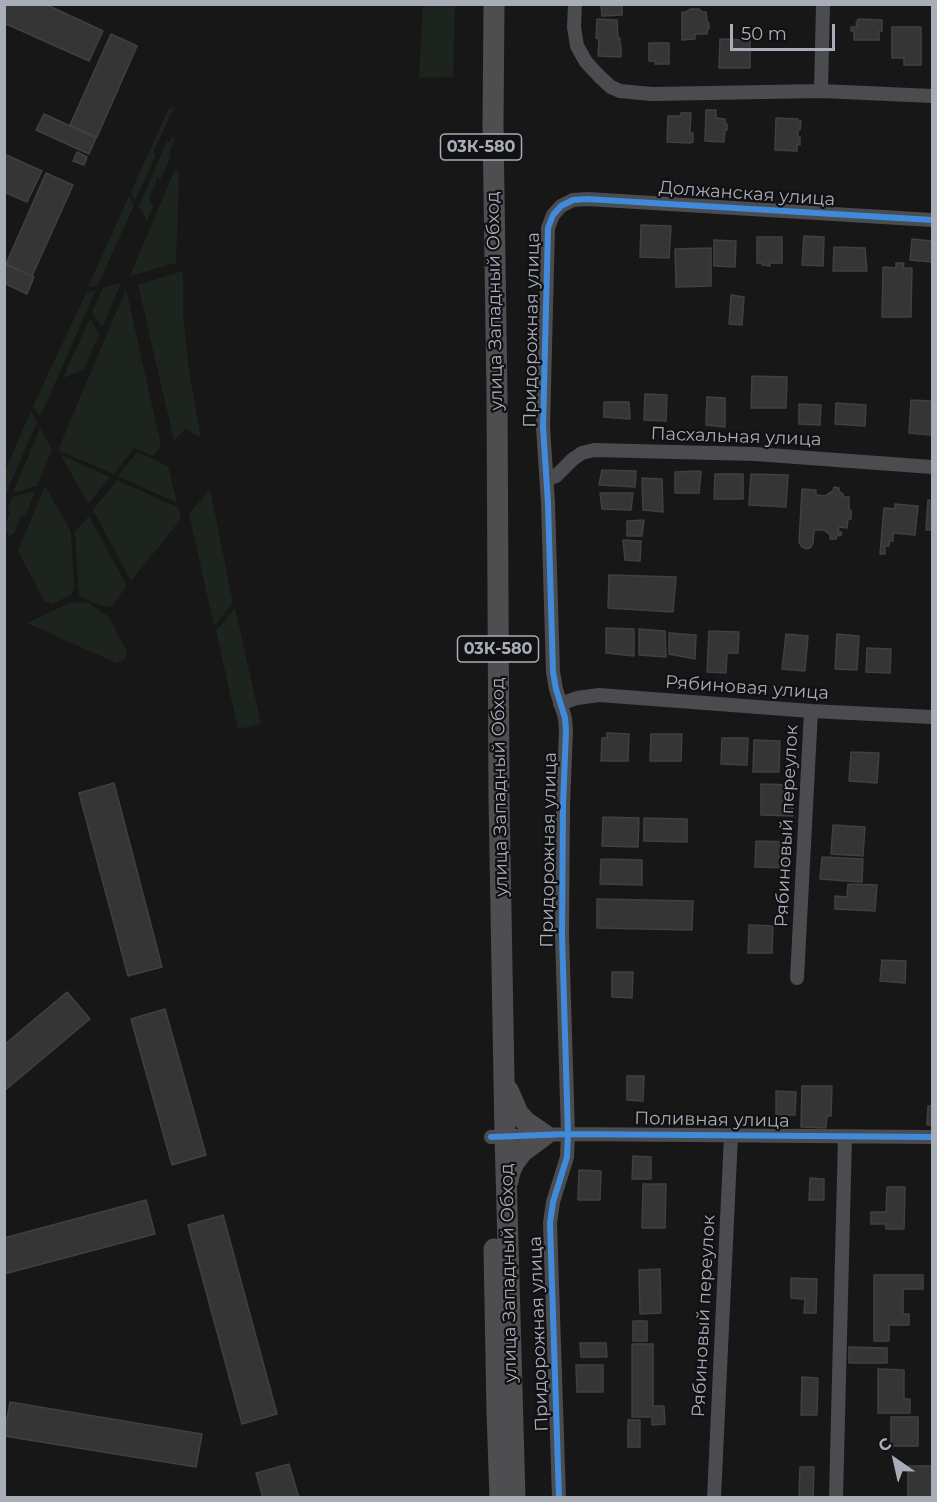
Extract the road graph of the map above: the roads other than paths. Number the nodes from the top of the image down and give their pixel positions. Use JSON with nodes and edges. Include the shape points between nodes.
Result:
{"nodes":[{"id":1,"x":480,"y":4,"type":"edge"},
{"id":2,"x":494,"y":4,"type":"edge"},
{"id":3,"x":575,"y":4,"type":"edge"},
{"id":4,"x":824,"y":4,"type":"edge"},
{"id":5,"x":821,"y":90,"type":"junction"},
{"id":6,"x":933,"y":96,"type":"edge"},
{"id":7,"x":561,"y":206,"type":"joint"},
{"id":8,"x":933,"y":220,"type":"edge"},
{"id":9,"x":933,"y":467,"type":"edge"},
{"id":10,"x":547,"y":479,"type":"junction"},
{"id":11,"x":560,"y":704,"type":"junction"},
{"id":12,"x":811,"y":711,"type":"junction"},
{"id":13,"x":933,"y":717,"type":"edge"},
{"id":14,"x":797,"y":978,"type":"dead end"},
{"id":15,"x":504,"y":1081,"type":"junction"},
{"id":16,"x":568,"y":1134,"type":"junction"},
{"id":17,"x":545,"y":1135,"type":"junction"},
{"id":18,"x":731,"y":1135,"type":"junction"},
{"id":19,"x":498,"y":1136,"type":"junction"},
{"id":20,"x":844,"y":1137,"type":"junction"},
{"id":21,"x":933,"y":1137,"type":"edge"},
{"id":22,"x":507,"y":1190,"type":"junction"},
{"id":23,"x":500,"y":1497,"type":"edge"},
{"id":24,"x":515,"y":1497,"type":"edge"},
{"id":25,"x":559,"y":1497,"type":"edge"},
{"id":26,"x":714,"y":1497,"type":"edge"},
{"id":27,"x":836,"y":1497,"type":"edge"}],
"edges":[{"from":1,"to":19,"type":"highway","name":"улица Западный Обход","number":"03К-580"},
{"from":2,"to":15,"type":"highway","name":"улица Западный Обход","number":"03К-580"},
{"from":3,"to":5,"type":"street","via":[[577,46],[586,62],[621,92]]},
{"from":4,"to":5,"type":"street"},
{"from":5,"to":6,"type":"street"},
{"from":7,"to":8,"type":"street","name":"Должанская улица","via":[[587,199]]},
{"from":7,"to":10,"type":"street","name":"Придорожная улица","via":[[548,228],[543,427]]},
{"from":9,"to":10,"type":"street","name":"Пасхальная улица","via":[[755,454],[594,450],[582,453]]},
{"from":10,"to":11,"type":"street","name":"Придорожная улица","via":[[553,672]]},
{"from":11,"to":12,"type":"street","name":"Рябиновая улица","via":[[599,695]]},
{"from":11,"to":16,"type":"street","name":"Придорожная улица","via":[[566,731],[562,934]]},
{"from":12,"to":13,"type":"street","name":"Рябиновая улица"},
{"from":12,"to":14,"type":"street","name":"Рябиновый переулок"},
{"from":15,"to":17,"type":"highway","via":[[518,1113]]},
{"from":15,"to":19,"type":"highway","name":"улица Западный Обход","number":"03К-580"},
{"from":16,"to":17,"type":"street","name":"Поливная улица"},
{"from":16,"to":18,"type":"street","name":"Поливная улица"},
{"from":16,"to":25,"type":"street","name":"Придорожная улица","via":[[567,1157],[550,1223]]},
{"from":17,"to":19,"type":"street","name":"Поливная улица"},
{"from":17,"to":22,"type":"highway","via":[[514,1163]]},
{"from":18,"to":20,"type":"street","name":"Поливная улица"},
{"from":18,"to":26,"type":"street","name":"Рябиновый переулок"},
{"from":19,"to":22,"type":"highway","name":"улица Западный Обход","number":"03К-580"},
{"from":19,"to":23,"type":"highway","name":"улица Западный Обход","number":"03К-580","via":[[496,1412]]},
{"from":20,"to":21,"type":"street","name":"Поливная улица"},
{"from":20,"to":27,"type":"street"},
{"from":22,"to":24,"type":"highway","name":"улица Западный Обход","number":"03К-580"}]}
